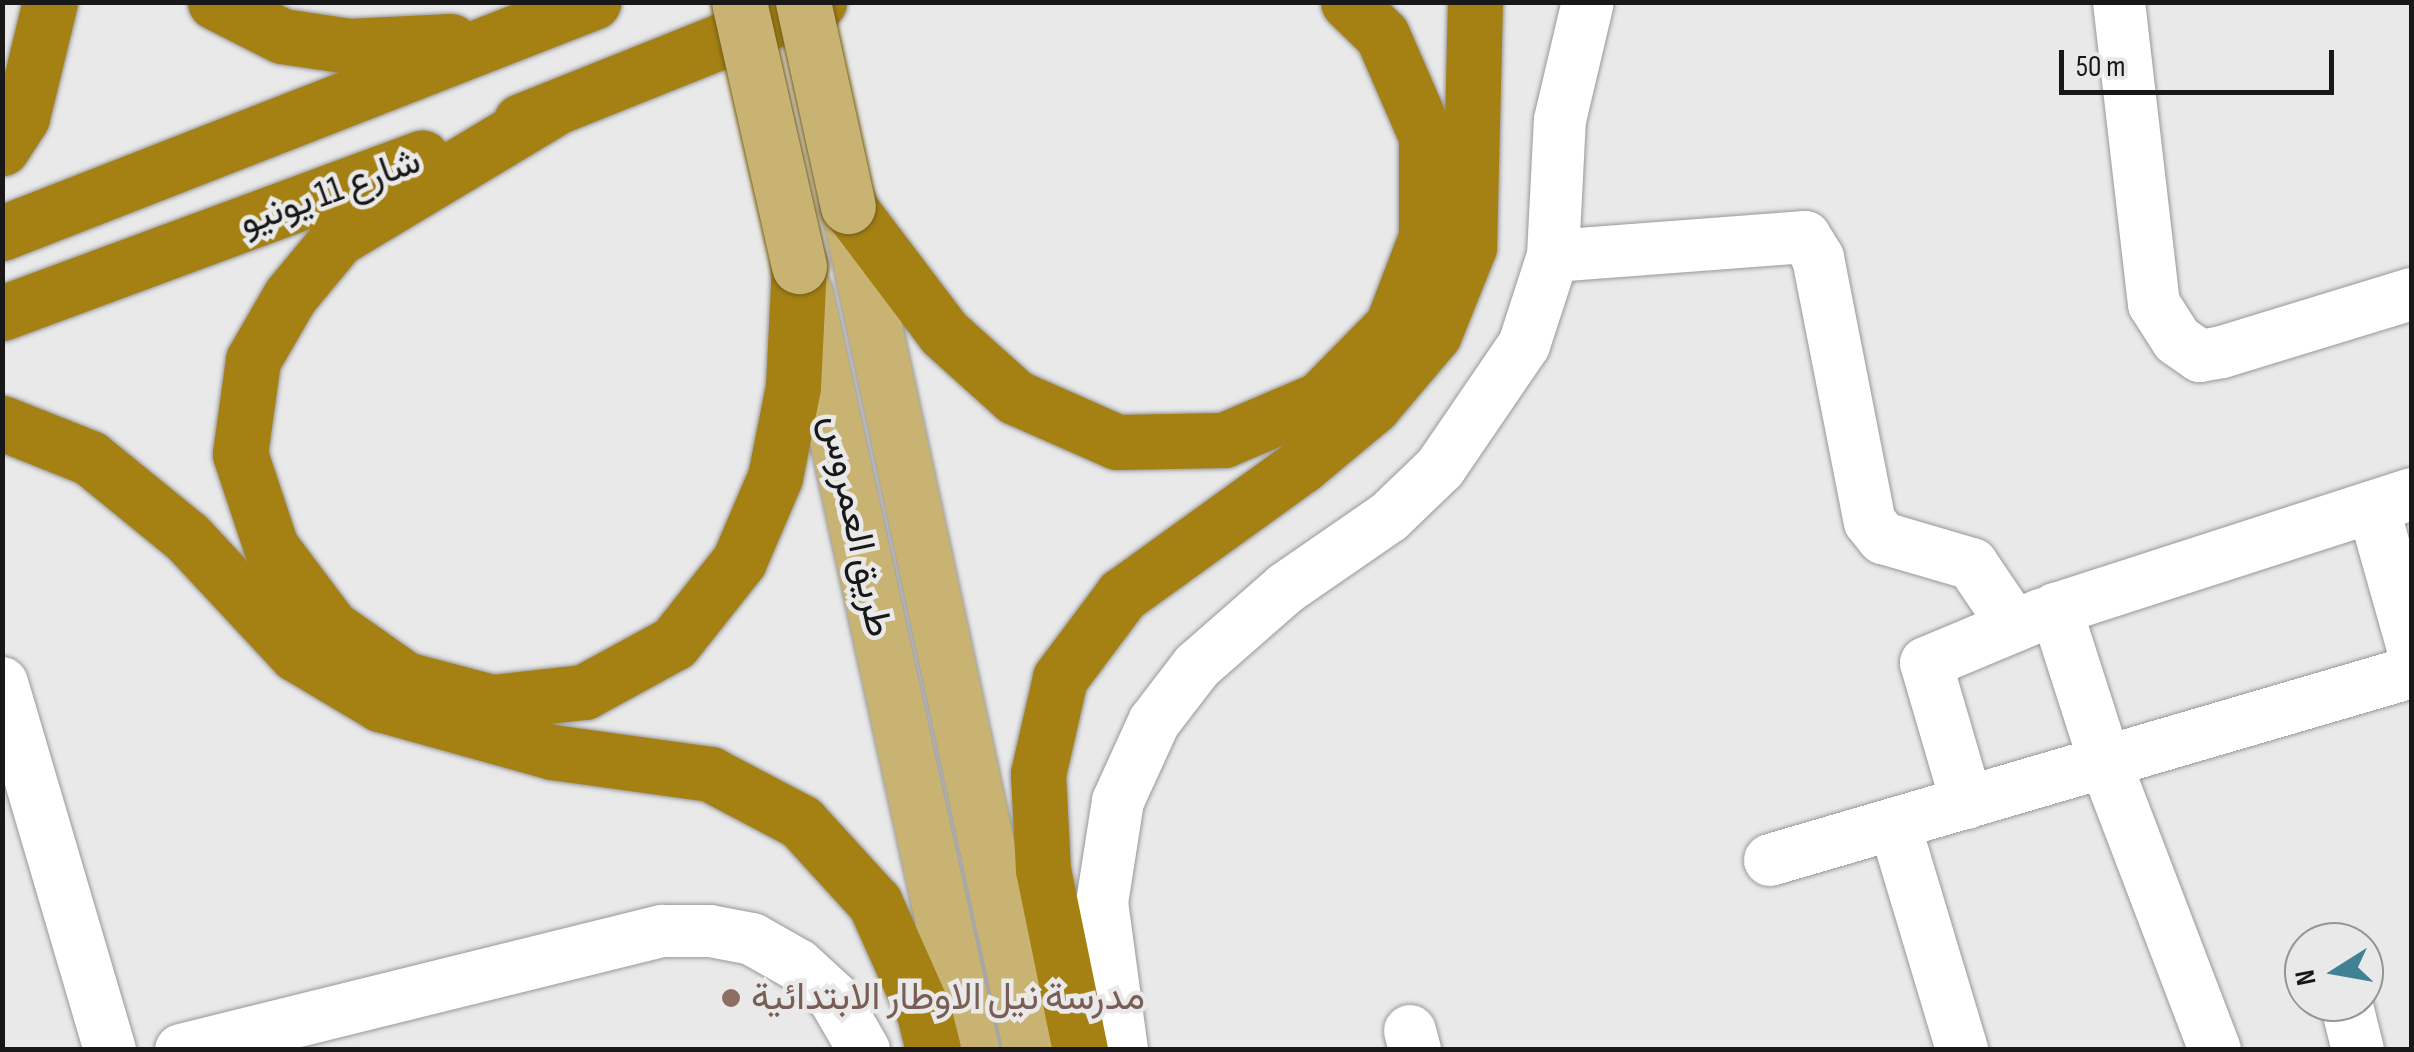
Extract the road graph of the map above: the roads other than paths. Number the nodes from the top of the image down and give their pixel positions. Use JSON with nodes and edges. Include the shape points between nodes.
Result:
{"nodes":[{"id":1,"x":50,"y":2,"type":"edge"},
{"id":2,"x":214,"y":2,"type":"edge"},
{"id":3,"x":593,"y":2,"type":"edge"},
{"id":4,"x":739,"y":2,"type":"edge"},
{"id":5,"x":804,"y":2,"type":"edge"},
{"id":6,"x":819,"y":2,"type":"edge"},
{"id":7,"x":1348,"y":2,"type":"edge"},
{"id":8,"x":1475,"y":2,"type":"edge"},
{"id":9,"x":1588,"y":2,"type":"edge"},
{"id":10,"x":2119,"y":2,"type":"edge"},
{"id":11,"x":509,"y":36,"type":"junction"},
{"id":12,"x":553,"y":109,"type":"junction"},
{"id":13,"x":2,"y":148,"type":"edge"},
{"id":14,"x":848,"y":206,"type":"junction"},
{"id":15,"x":2,"y":233,"type":"edge"},
{"id":16,"x":1553,"y":256,"type":"junction"},
{"id":17,"x":799,"y":266,"type":"junction"},
{"id":18,"x":2412,"y":294,"type":"edge"},
{"id":19,"x":2,"y":314,"type":"edge"},
{"id":20,"x":2,"y":423,"type":"edge"},
{"id":21,"x":2392,"y":500,"type":"edge"},
{"id":22,"x":2035,"y":617,"type":"junction"},
{"id":23,"x":2412,"y":645,"type":"edge"},
{"id":24,"x":2412,"y":672,"type":"edge"},
{"id":25,"x":2,"y":683,"type":"edge"},
{"id":26,"x":2105,"y":762,"type":"junction"},
{"id":27,"x":1966,"y":804,"type":"junction"},
{"id":28,"x":1896,"y":826,"type":"junction"},
{"id":29,"x":1770,"y":860,"type":"dead end"},
{"id":30,"x":110,"y":1050,"type":"edge"},
{"id":31,"x":181,"y":1050,"type":"edge"},
{"id":32,"x":864,"y":1050,"type":"edge"},
{"id":33,"x":932,"y":1050,"type":"edge"},
{"id":34,"x":972,"y":1050,"type":"edge"},
{"id":35,"x":1031,"y":1050,"type":"edge"},
{"id":36,"x":1080,"y":1050,"type":"edge"},
{"id":37,"x":1122,"y":1050,"type":"edge"},
{"id":38,"x":1962,"y":1050,"type":"edge"},
{"id":39,"x":2215,"y":1050,"type":"edge"}],
"edges":[{"from":1,"to":13,"type":"highway","via":[[22,117]]},
{"from":2,"to":11,"type":"highway","via":[[282,36],[349,46]]},
{"from":3,"to":11,"type":"highway","name":"شارع 11 يونيو"},
{"from":4,"to":17,"type":"main road","name":"طريق العمروس","bridge":true},
{"from":5,"to":14,"type":"main road","name":"طريق العمروس","bridge":true},
{"from":6,"to":12,"type":"highway","name":"شارع 11 يونيو"},
{"from":7,"to":14,"type":"highway","via":[[1382,35],[1426,136],[1426,236],[1392,326],[1332,387],[1320,399],[1224,440],[1117,442],[1015,398],[944,333]]},
{"from":8,"to":36,"type":"highway","via":[[1469,247],[1434,334],[1372,406],[1301,466],[1122,595],[1060,678],[1038,774],[1043,870]]},
{"from":9,"to":16,"type":"street","via":[[1560,120]]},
{"from":10,"to":18,"type":"street","via":[[2154,304],[2177,340],[2200,356],[2222,352]]},
{"from":11,"to":15,"type":"highway","name":"شارع 11 يونيو"},
{"from":12,"to":17,"type":"highway","via":[[338,238],[290,296],[253,360],[240,454],[271,547],[331,627],[404,679],[492,702],[584,692],[674,643],[739,561],[775,477],[794,387]]},
{"from":12,"to":19,"type":"highway","name":"شارع 11 يونيو"},
{"from":14,"to":35,"type":"main road","name":"طريق العمروس"},
{"from":16,"to":22,"type":"street","via":[[1805,236],[1818,258],[1870,522],[1884,538],[1972,564]]},
{"from":16,"to":37,"type":"street","via":[[1524,345],[1440,468],[1389,517],[1286,588],[1197,666],[1154,722],[1118,801],[1102,902]]},
{"from":17,"to":34,"type":"main road","name":"طريق العمروس"},
{"from":20,"to":33,"type":"highway","via":[[90,458],[187,537],[296,654],[380,704],[552,752],[710,774],[801,822],[875,903]]},
{"from":21,"to":22,"type":"street"},
{"from":21,"to":23,"type":"street"},
{"from":22,"to":26,"type":"street"},
{"from":22,"to":27,"type":"street","via":[[1926,663]]},
{"from":24,"to":26,"type":"street"},
{"from":25,"to":30,"type":"street"},
{"from":26,"to":27,"type":"street"},
{"from":26,"to":39,"type":"street"},
{"from":27,"to":28,"type":"street"},
{"from":28,"to":29,"type":"street"},
{"from":28,"to":38,"type":"street"},
{"from":31,"to":32,"type":"street","via":[[663,931],[710,931],[752,939],[798,965],[834,998]]}]}
